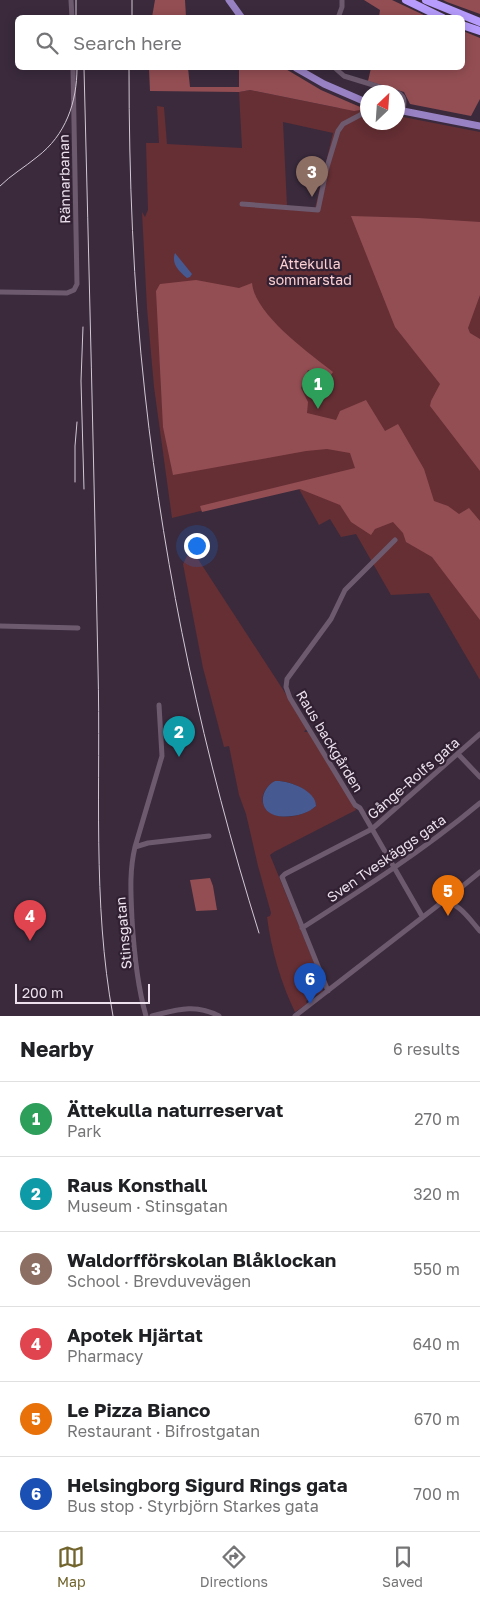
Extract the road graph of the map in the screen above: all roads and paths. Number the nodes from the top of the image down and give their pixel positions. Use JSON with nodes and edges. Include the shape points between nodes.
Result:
{"nodes":[{"id":1,"x":71,"y":0,"type":"edge"},
{"id":2,"x":229,"y":0,"type":"edge"},
{"id":3,"x":342,"y":0,"type":"edge"},
{"id":4,"x":406,"y":0,"type":"edge"},
{"id":5,"x":426,"y":0,"type":"edge"},
{"id":6,"x":72,"y":15,"type":"edge"},
{"id":7,"x":240,"y":15,"type":"edge"},
{"id":8,"x":339,"y":15,"type":"edge"},
{"id":9,"x":437,"y":15,"type":"edge"},
{"id":10,"x":463,"y":15,"type":"edge"},
{"id":11,"x":465,"y":16,"type":"edge"},
{"id":12,"x":480,"y":22,"type":"edge"},
{"id":13,"x":465,"y":26,"type":"edge"},
{"id":14,"x":480,"y":31,"type":"edge"},
{"id":15,"x":73,"y":70,"type":"edge"},
{"id":16,"x":300,"y":70,"type":"edge"},
{"id":17,"x":337,"y":70,"type":"edge"},
{"id":18,"x":372,"y":85,"type":"edge"},
{"id":19,"x":360,"y":100,"type":"edge"},
{"id":20,"x":405,"y":112,"type":"edge"},
{"id":21,"x":360,"y":115,"type":"edge"},
{"id":22,"x":480,"y":126,"type":"edge"},
{"id":23,"x":242,"y":204,"type":"dead end"},
{"id":24,"x":0,"y":292,"type":"edge"},
{"id":25,"x":395,"y":540,"type":"dead end"},
{"id":26,"x":0,"y":626,"type":"edge"},
{"id":27,"x":78,"y":628,"type":"dead end"},
{"id":28,"x":159,"y":705,"type":"dead end"},
{"id":29,"x":480,"y":734,"type":"edge"},
{"id":30,"x":458,"y":754,"type":"junction"},
{"id":31,"x":480,"y":777,"type":"edge"},
{"id":32,"x":480,"y":803,"type":"edge"},
{"id":33,"x":372,"y":829,"type":"junction"},
{"id":34,"x":209,"y":836,"type":"dead end"},
{"id":35,"x":135,"y":847,"type":"junction"},
{"id":36,"x":395,"y":868,"type":"junction"},
{"id":37,"x":480,"y":872,"type":"edge"},
{"id":38,"x":448,"y":902,"type":"junction"},
{"id":39,"x":422,"y":916,"type":"junction"},
{"id":40,"x":302,"y":928,"type":"junction"},
{"id":41,"x":480,"y":931,"type":"edge"},
{"id":42,"x":328,"y":991,"type":"junction"},
{"id":43,"x":298,"y":1015,"type":"edge"},
{"id":44,"x":146,"y":1016,"type":"edge"},
{"id":45,"x":152,"y":1016,"type":"edge"},
{"id":46,"x":219,"y":1016,"type":"edge"}],
"edges":[{"from":1,"to":6,"type":"street"},
{"from":2,"to":7,"type":"main road"},
{"from":3,"to":8,"type":"street"},
{"from":4,"to":9,"type":"highway"},
{"from":5,"to":10,"type":"highway"},
{"from":11,"to":12,"type":"highway"},
{"from":13,"to":14,"type":"highway"},
{"from":15,"to":24,"type":"street","name":"Rännarbanan","via":[[78,280],[74,289],[67,293]]},
{"from":16,"to":19,"type":"main road"},
{"from":17,"to":18,"type":"street","via":[[344,76]]},
{"from":20,"to":22,"type":"main road"},
{"from":21,"to":23,"type":"street","via":[[343,124],[338,131],[326,167],[318,210]]},
{"from":25,"to":33,"type":"street","name":"Raus backgården","via":[[345,590],[331,620],[286,681],[290,698]]},
{"from":26,"to":27,"type":"street"},
{"from":28,"to":35,"type":"street","name":"Stinsgatan","via":[[162,756]]},
{"from":29,"to":30,"type":"street","name":"Gånge-Rolfs gata"},
{"from":30,"to":31,"type":"street"},
{"from":30,"to":33,"type":"street","name":"Gånge-Rolfs gata"},
{"from":32,"to":36,"type":"street","name":"Sven Tveskäggs gata"},
{"from":33,"to":36,"type":"street","name":"Raus backgården"},
{"from":33,"to":40,"type":"street","name":"Gånge-Rolfs gata","via":[[282,876]]},
{"from":34,"to":35,"type":"street"},
{"from":35,"to":44,"type":"street","name":"Stinsgatan","via":[[130,871],[133,945]]},
{"from":36,"to":39,"type":"street","name":"Raus backgården"},
{"from":36,"to":40,"type":"street","name":"Sven Tveskäggs gata"},
{"from":37,"to":38,"type":"street"},
{"from":38,"to":39,"type":"street","via":[[439,904]]},
{"from":38,"to":41,"type":"street"},
{"from":39,"to":42,"type":"street"},
{"from":40,"to":42,"type":"street","name":"Gånge-Rolfs gata"},
{"from":42,"to":43,"type":"street"},
{"from":45,"to":46,"type":"street","via":[[196,1008]]}]}
